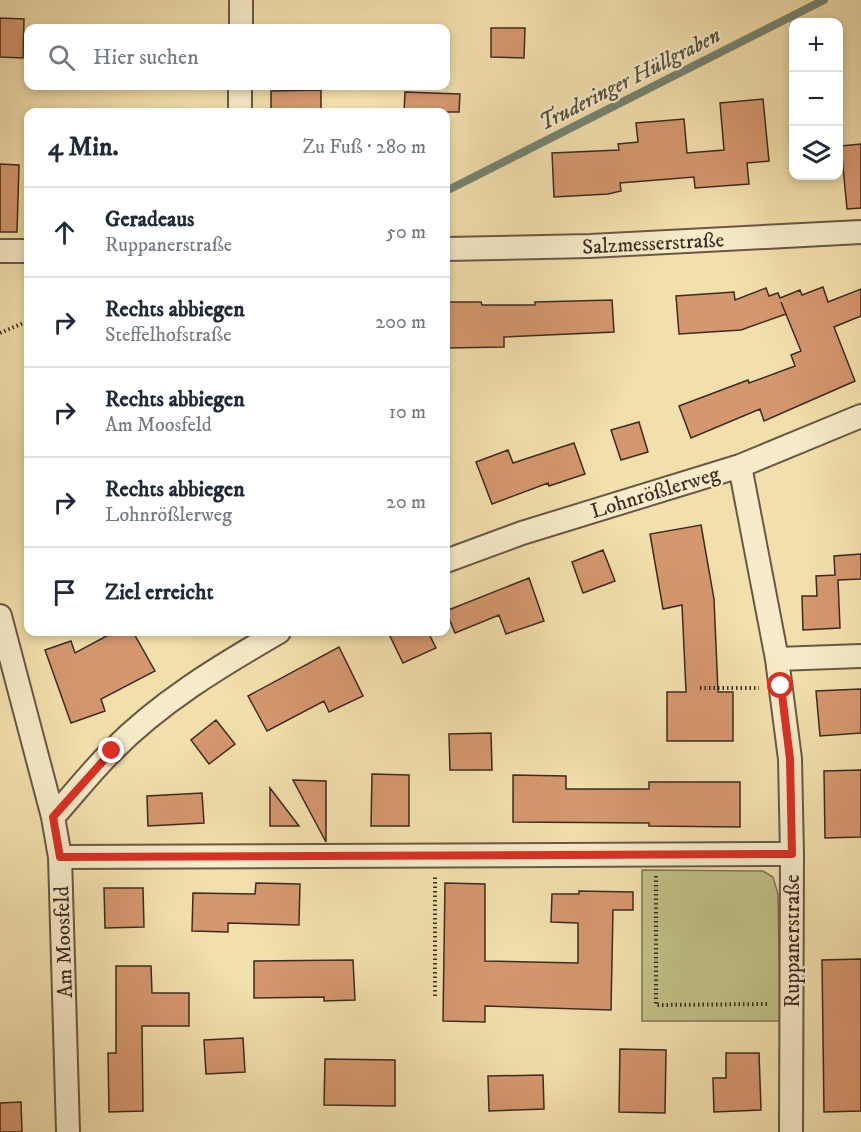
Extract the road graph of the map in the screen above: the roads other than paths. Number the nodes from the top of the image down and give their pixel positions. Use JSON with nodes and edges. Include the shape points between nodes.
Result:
{"nodes":[{"id":1,"x":241,"y":0,"type":"edge"},
{"id":2,"x":241,"y":24,"type":"edge"},
{"id":3,"x":240,"y":90,"type":"edge"},
{"id":4,"x":240,"y":108,"type":"edge"},
{"id":5,"x":861,"y":232,"type":"edge"},
{"id":6,"x":450,"y":249,"type":"edge"},
{"id":7,"x":0,"y":251,"type":"edge"},
{"id":8,"x":24,"y":251,"type":"edge"},
{"id":9,"x":861,"y":416,"type":"edge"},
{"id":10,"x":740,"y":466,"type":"junction"},
{"id":11,"x":450,"y":560,"type":"edge"},
{"id":12,"x":0,"y":616,"type":"edge"},
{"id":13,"x":272,"y":636,"type":"edge"},
{"id":14,"x":861,"y":656,"type":"edge"},
{"id":15,"x":777,"y":659,"type":"junction"},
{"id":16,"x":53,"y":817,"type":"junction"},
{"id":17,"x":792,"y":854,"type":"junction"},
{"id":18,"x":60,"y":857,"type":"junction"},
{"id":19,"x":69,"y":1132,"type":"edge"},
{"id":20,"x":791,"y":1132,"type":"edge"}],
"edges":[{"from":1,"to":2,"type":"street"},
{"from":3,"to":4,"type":"street"},
{"from":5,"to":6,"type":"street","name":"Salzmesserstraße"},
{"from":7,"to":8,"type":"street"},
{"from":9,"to":10,"type":"street","name":"Lohnrößlerweg"},
{"from":10,"to":11,"type":"street","name":"Lohnrößlerweg","via":[[522,533]]},
{"from":10,"to":15,"type":"street","name":"Ruppanerstraße"},
{"from":12,"to":16,"type":"street","name":"Am Moosfeld"},
{"from":13,"to":16,"type":"street","via":[[218,667],[162,707],[112,751]]},
{"from":14,"to":15,"type":"street"},
{"from":15,"to":17,"type":"street","name":"Ruppanerstraße","via":[[790,759]]},
{"from":16,"to":18,"type":"street","name":"Am Moosfeld"},
{"from":17,"to":18,"type":"street"},
{"from":17,"to":20,"type":"street","name":"Ruppanerstraße"},
{"from":18,"to":19,"type":"street","name":"Am Moosfeld"}]}
